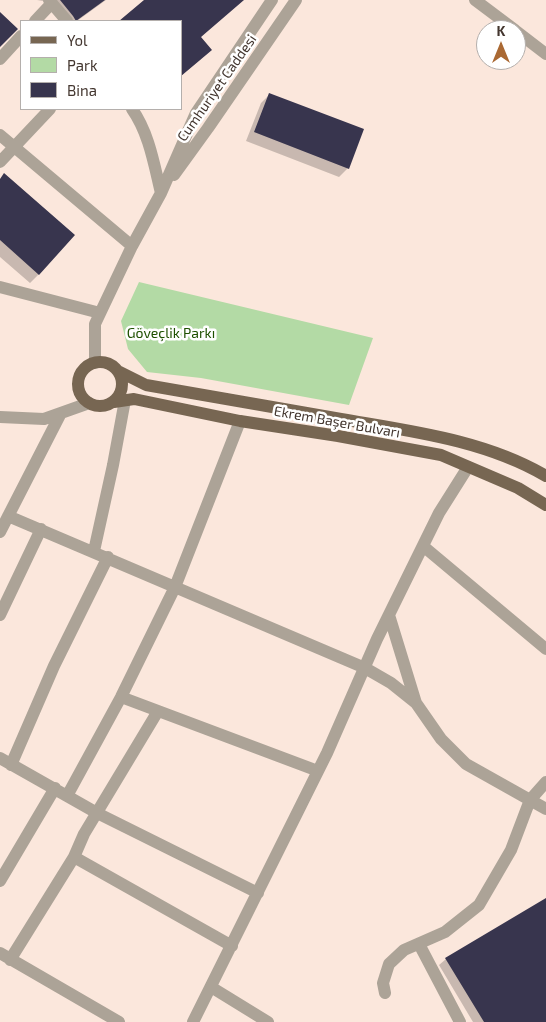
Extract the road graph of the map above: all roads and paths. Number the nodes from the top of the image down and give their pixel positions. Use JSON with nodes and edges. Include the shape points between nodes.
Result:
{"nodes":[{"id":1,"x":272,"y":0,"type":"edge"},
{"id":2,"x":296,"y":0,"type":"edge"},
{"id":3,"x":475,"y":0,"type":"edge"},
{"id":4,"x":51,"y":1,"type":"edge"},
{"id":5,"x":36,"y":20,"type":"edge"},
{"id":6,"x":66,"y":20,"type":"edge"},
{"id":7,"x":502,"y":20,"type":"edge"},
{"id":8,"x":20,"y":37,"type":"edge"},
{"id":9,"x":526,"y":39,"type":"edge"},
{"id":10,"x":546,"y":54,"type":"edge"},
{"id":11,"x":0,"y":59,"type":"edge"},
{"id":12,"x":49,"y":110,"type":"edge"},
{"id":13,"x":133,"y":110,"type":"edge"},
{"id":14,"x":0,"y":135,"type":"edge"},
{"id":15,"x":14,"y":146,"type":"junction"},
{"id":16,"x":0,"y":162,"type":"edge"},
{"id":17,"x":161,"y":193,"type":"junction"},
{"id":18,"x":132,"y":246,"type":"junction"},
{"id":19,"x":0,"y":287,"type":"edge"},
{"id":20,"x":100,"y":313,"type":"junction"},
{"id":21,"x":95,"y":363,"type":"junction"},
{"id":22,"x":118,"y":371,"type":"junction"},
{"id":23,"x":119,"y":401,"type":"junction"},
{"id":24,"x":89,"y":403,"type":"junction"},
{"id":25,"x":61,"y":413,"type":"junction"},
{"id":26,"x":0,"y":416,"type":"edge"},
{"id":27,"x":240,"y":421,"type":"junction"},
{"id":28,"x":468,"y":467,"type":"junction"},
{"id":29,"x":546,"y":476,"type":"edge"},
{"id":30,"x":546,"y":505,"type":"edge"},
{"id":31,"x":8,"y":516,"type":"junction"},
{"id":32,"x":41,"y":529,"type":"junction"},
{"id":33,"x":0,"y":532,"type":"edge"},
{"id":34,"x":423,"y":546,"type":"junction"},
{"id":35,"x":94,"y":551,"type":"junction"},
{"id":36,"x":108,"y":557,"type":"junction"},
{"id":37,"x":175,"y":587,"type":"junction"},
{"id":38,"x":0,"y":615,"type":"edge"},
{"id":39,"x":389,"y":615,"type":"junction"},
{"id":40,"x":546,"y":649,"type":"edge"},
{"id":41,"x":364,"y":668,"type":"junction"},
{"id":42,"x":122,"y":698,"type":"junction"},
{"id":43,"x":416,"y":702,"type":"junction"},
{"id":44,"x":158,"y":711,"type":"junction"},
{"id":45,"x":0,"y":758,"type":"edge"},
{"id":46,"x":11,"y":765,"type":"junction"},
{"id":47,"x":318,"y":771,"type":"junction"},
{"id":48,"x":546,"y":782,"type":"edge"},
{"id":49,"x":55,"y":788,"type":"junction"},
{"id":50,"x":67,"y":796,"type":"junction"},
{"id":51,"x":530,"y":800,"type":"junction"},
{"id":52,"x":546,"y":809,"type":"edge"},
{"id":53,"x":97,"y":813,"type":"junction"},
{"id":54,"x":74,"y":857,"type":"junction"},
{"id":55,"x":0,"y":881,"type":"edge"},
{"id":56,"x":258,"y":893,"type":"junction"},
{"id":57,"x":419,"y":944,"type":"junction"},
{"id":58,"x":232,"y":946,"type":"junction"},
{"id":59,"x":5,"y":957,"type":"edge"},
{"id":60,"x":211,"y":987,"type":"junction"},
{"id":61,"x":385,"y":993,"type":"dead end"},
{"id":62,"x":119,"y":1022,"type":"edge"},
{"id":63,"x":193,"y":1022,"type":"edge"},
{"id":64,"x":268,"y":1022,"type":"edge"},
{"id":65,"x":460,"y":1022,"type":"edge"}],
"edges":[{"from":1,"to":17,"type":"street","name":"Cumhuriyet Caddesi","via":[[196,113]]},
{"from":2,"to":17,"type":"street","name":"Cumhuriyet Caddesi"},
{"from":3,"to":7,"type":"street"},
{"from":4,"to":5,"type":"street"},
{"from":4,"to":6,"type":"street"},
{"from":8,"to":11,"type":"street"},
{"from":9,"to":10,"type":"street"},
{"from":12,"to":15,"type":"street"},
{"from":13,"to":17,"type":"street","via":[[140,121],[153,159]]},
{"from":14,"to":15,"type":"street"},
{"from":15,"to":16,"type":"street"},
{"from":15,"to":18,"type":"street"},
{"from":17,"to":18,"type":"street","name":"Cumhuriyet Caddesi"},
{"from":18,"to":20,"type":"street","name":"Cumhuriyet Caddesi"},
{"from":19,"to":20,"type":"street"},
{"from":20,"to":21,"type":"street","name":"Cumhuriyet Caddesi","via":[[95,324]]},
{"from":21,"to":22,"type":"main road","via":[[103,362]]},
{"from":21,"to":24,"type":"main road","via":[[81,373],[78,381],[79,390]]},
{"from":22,"to":23,"type":"main road","via":[[122,378]]},
{"from":22,"to":29,"type":"main road","name":"Ekrem Başer Bulvarı","via":[[146,385],[419,432],[487,450],[528,465]]},
{"from":23,"to":24,"type":"main road","via":[[106,406]]},
{"from":23,"to":27,"type":"main road","name":"Ekrem Başer Bulvarı","via":[[134,399]]},
{"from":23,"to":35,"type":"street","via":[[113,465]]},
{"from":24,"to":25,"type":"street"},
{"from":25,"to":26,"type":"street","via":[[44,419]]},
{"from":25,"to":31,"type":"street"},
{"from":27,"to":28,"type":"main road","name":"Ekrem Başer Bulvarı","via":[[442,455]]},
{"from":27,"to":37,"type":"street"},
{"from":28,"to":30,"type":"main road","name":"Ekrem Başer Bulvarı","via":[[518,488]]},
{"from":28,"to":34,"type":"street"},
{"from":31,"to":32,"type":"street"},
{"from":31,"to":33,"type":"street"},
{"from":32,"to":35,"type":"street"},
{"from":32,"to":38,"type":"street"},
{"from":34,"to":39,"type":"street"},
{"from":34,"to":40,"type":"street"},
{"from":35,"to":36,"type":"street"},
{"from":36,"to":37,"type":"street"},
{"from":36,"to":46,"type":"street","via":[[54,666]]},
{"from":37,"to":41,"type":"street"},
{"from":37,"to":42,"type":"street"},
{"from":39,"to":41,"type":"street"},
{"from":39,"to":43,"type":"street"},
{"from":41,"to":43,"type":"street"},
{"from":41,"to":47,"type":"street"},
{"from":42,"to":44,"type":"street"},
{"from":42,"to":50,"type":"street"},
{"from":43,"to":51,"type":"street","via":[[441,739],[466,764]]},
{"from":44,"to":47,"type":"street"},
{"from":44,"to":53,"type":"street"},
{"from":45,"to":46,"type":"street"},
{"from":46,"to":49,"type":"street"},
{"from":47,"to":56,"type":"street"},
{"from":48,"to":51,"type":"street"},
{"from":49,"to":50,"type":"street"},
{"from":49,"to":55,"type":"street"},
{"from":50,"to":53,"type":"street"},
{"from":51,"to":52,"type":"street"},
{"from":51,"to":57,"type":"street","via":[[511,850],[479,905],[445,932]]},
{"from":53,"to":54,"type":"street"},
{"from":53,"to":56,"type":"street"},
{"from":54,"to":58,"type":"street"},
{"from":54,"to":59,"type":"street"},
{"from":56,"to":58,"type":"street"},
{"from":57,"to":61,"type":"street","via":[[404,950],[389,964],[383,983]]},
{"from":57,"to":65,"type":"street"},
{"from":58,"to":60,"type":"street"},
{"from":59,"to":62,"type":"street"},
{"from":60,"to":63,"type":"street"},
{"from":60,"to":64,"type":"street"}]}
